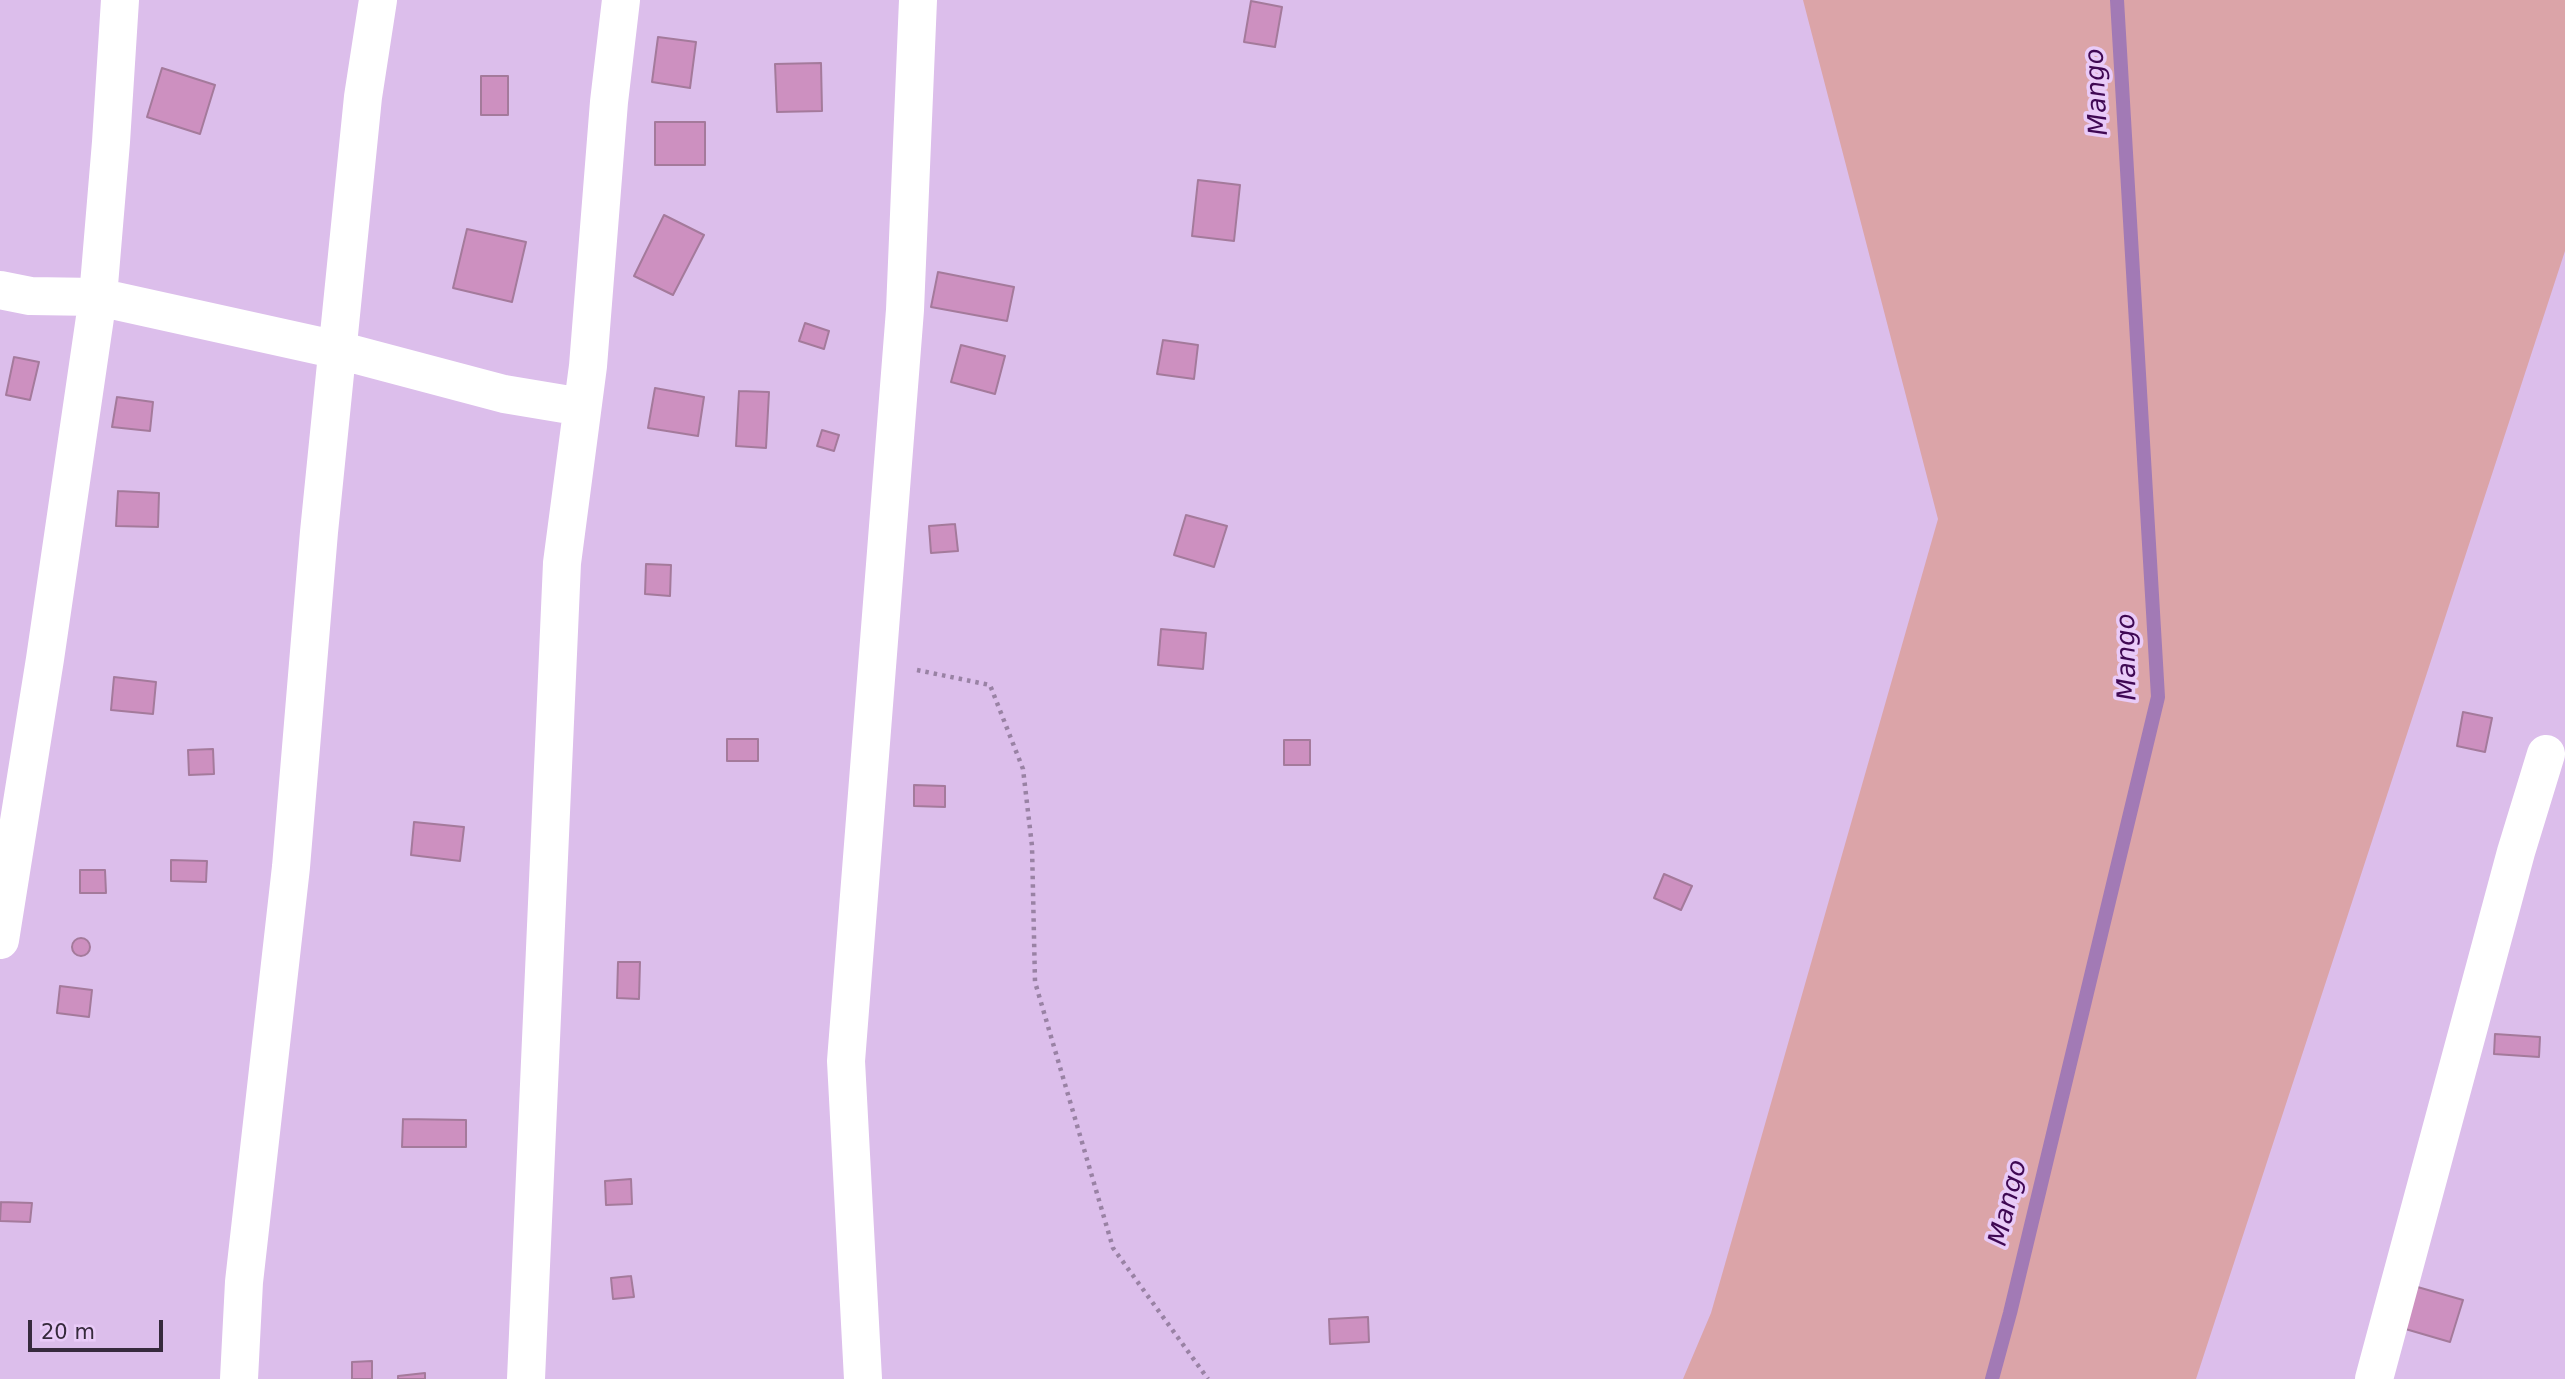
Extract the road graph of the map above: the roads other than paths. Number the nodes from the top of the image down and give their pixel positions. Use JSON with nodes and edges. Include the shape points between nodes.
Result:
{"nodes":[{"id":1,"x":120,"y":0,"type":"edge"},
{"id":2,"x":378,"y":0,"type":"edge"},
{"id":3,"x":621,"y":0,"type":"edge"},
{"id":4,"x":918,"y":0,"type":"edge"},
{"id":5,"x":0,"y":290,"type":"edge"},
{"id":6,"x":97,"y":297,"type":"junction"},
{"id":7,"x":338,"y":351,"type":"junction"},
{"id":8,"x":582,"y":407,"type":"junction"},
{"id":9,"x":2546,"y":754,"type":"dead end"},
{"id":10,"x":0,"y":940,"type":"edge"},
{"id":11,"x":239,"y":1379,"type":"edge"},
{"id":12,"x":526,"y":1379,"type":"edge"},
{"id":13,"x":863,"y":1379,"type":"edge"},
{"id":14,"x":2374,"y":1379,"type":"edge"}],
"edges":[{"from":1,"to":6,"type":"street"},
{"from":2,"to":7,"type":"street","via":[[363,97]]},
{"from":3,"to":8,"type":"street"},
{"from":4,"to":13,"type":"street","via":[[905,310],[846,1061]]},
{"from":5,"to":6,"type":"street","via":[[30,296]]},
{"from":6,"to":7,"type":"street"},
{"from":6,"to":10,"type":"street"},
{"from":7,"to":8,"type":"street","via":[[504,394]]},
{"from":7,"to":11,"type":"street","via":[[291,867],[244,1282]]},
{"from":8,"to":12,"type":"street","via":[[562,563]]},
{"from":9,"to":14,"type":"street"}]}
